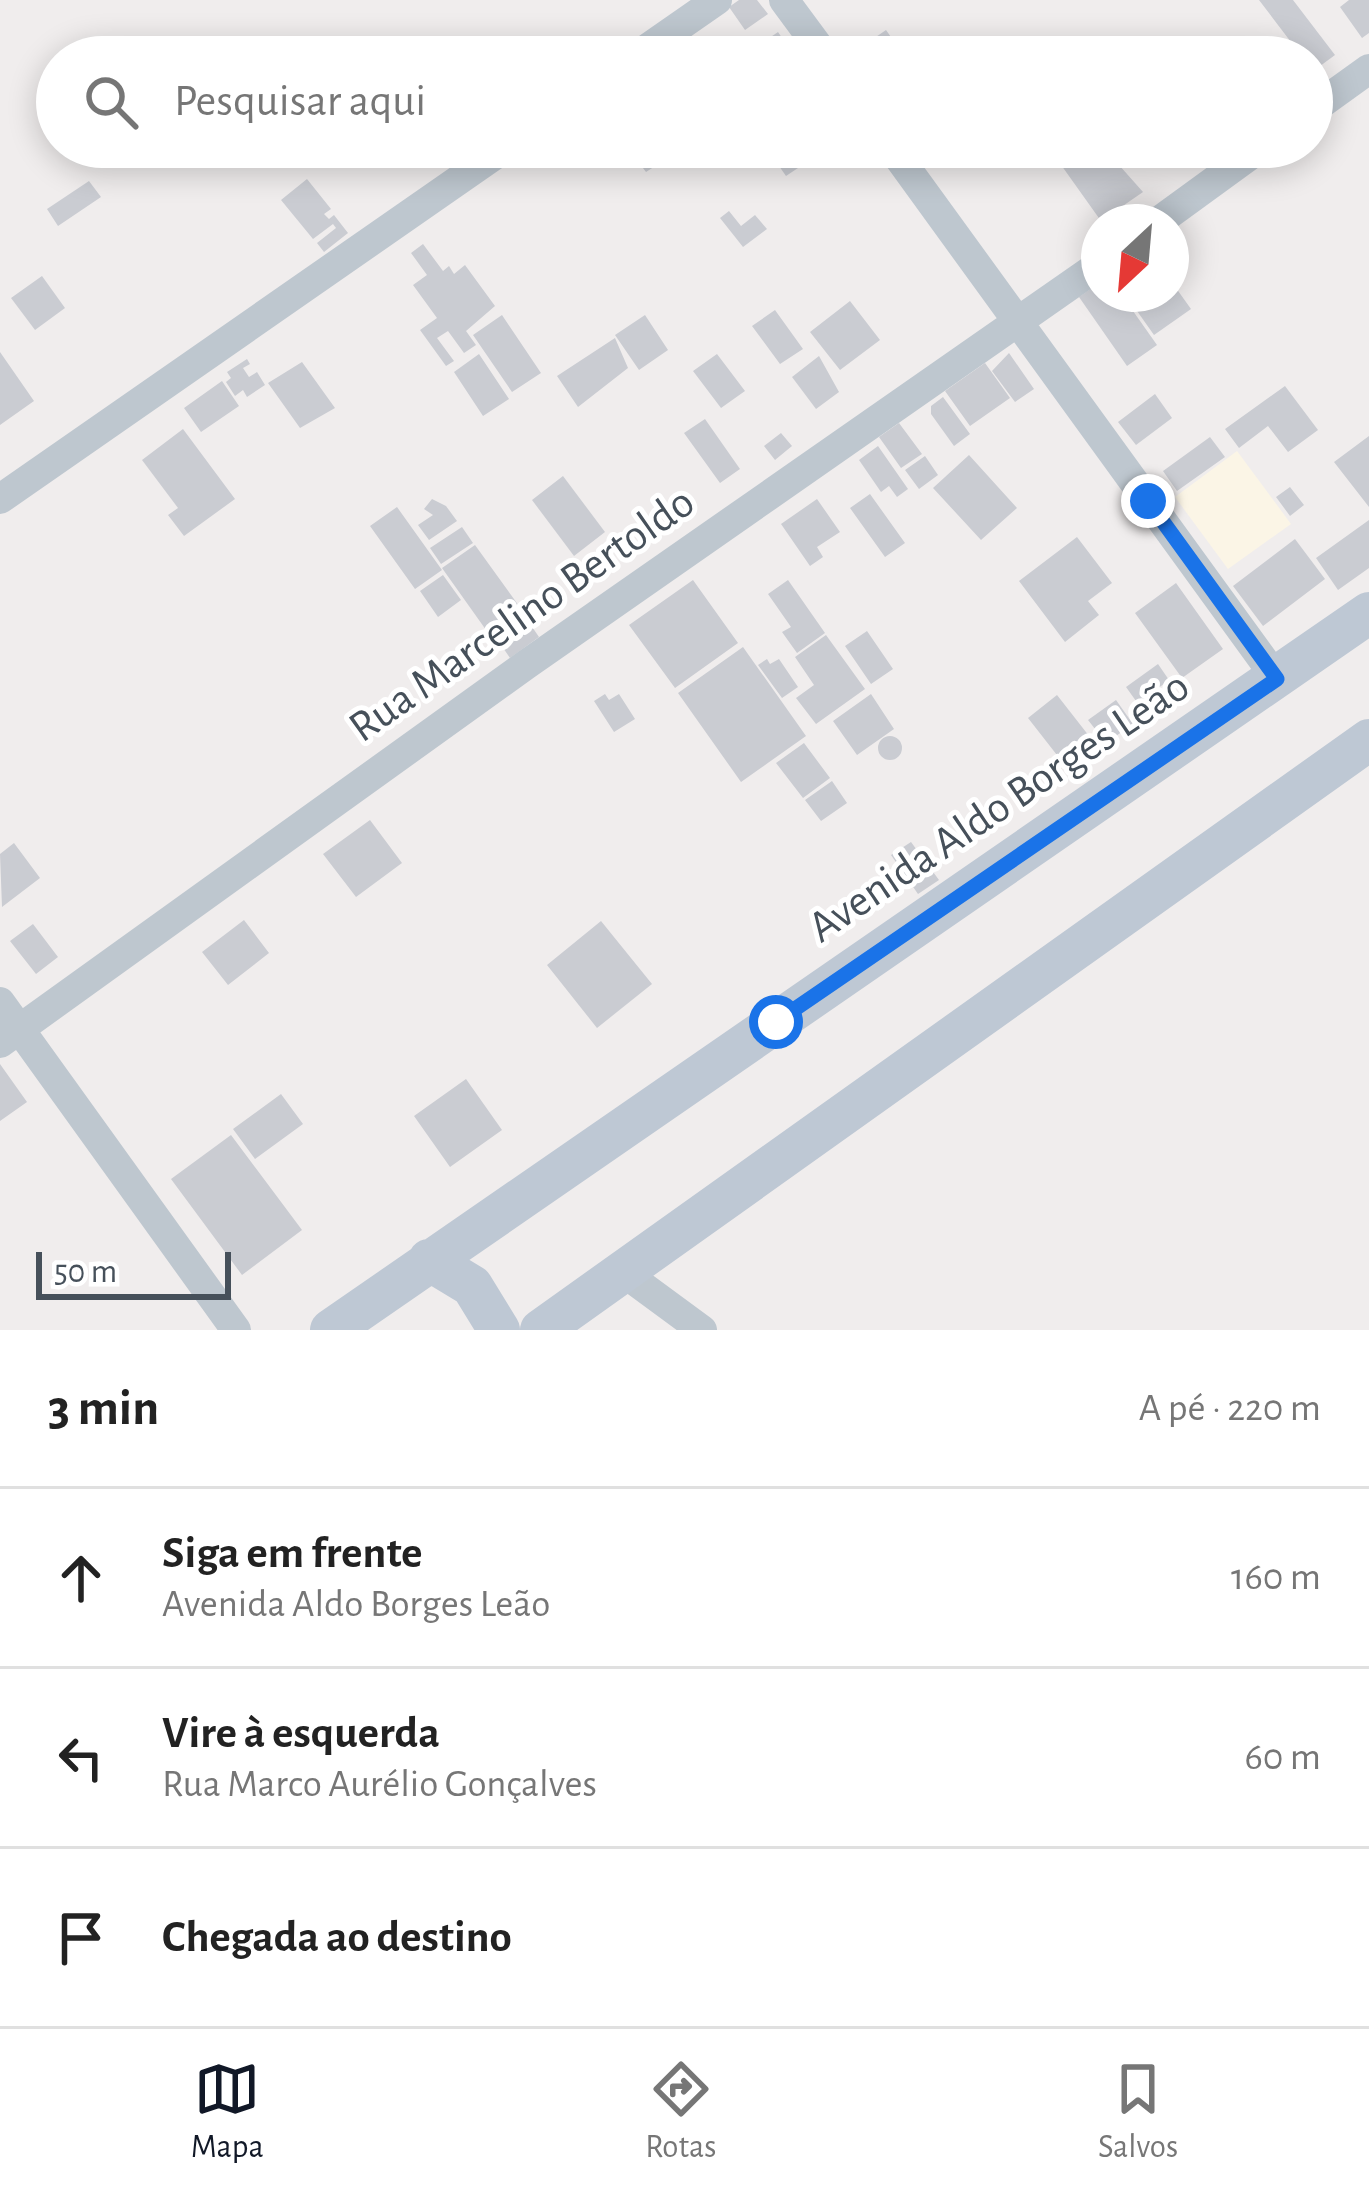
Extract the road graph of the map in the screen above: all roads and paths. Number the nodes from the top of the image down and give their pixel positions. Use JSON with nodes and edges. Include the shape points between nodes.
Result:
{"nodes":[{"id":1,"x":717,"y":0,"type":"edge"},
{"id":2,"x":784,"y":0,"type":"edge"},
{"id":3,"x":665,"y":36,"type":"edge"},
{"id":4,"x":811,"y":36,"type":"edge"},
{"id":5,"x":1369,"y":68,"type":"edge"},
{"id":6,"x":1333,"y":95,"type":"edge"},
{"id":7,"x":476,"y":168,"type":"edge"},
{"id":8,"x":906,"y":168,"type":"edge"},
{"id":9,"x":1232,"y":168,"type":"edge"},
{"id":10,"x":1183,"y":204,"type":"edge"},
{"id":11,"x":1081,"y":278,"type":"edge"},
{"id":12,"x":1020,"y":322,"type":"junction"},
{"id":13,"x":0,"y":500,"type":"edge"},
{"id":14,"x":1369,"y":613,"type":"edge"},
{"id":15,"x":1277,"y":679,"type":"junction"},
{"id":16,"x":1369,"y":740,"type":"edge"},
{"id":17,"x":0,"y":1002,"type":"edge"},
{"id":18,"x":10,"y":1036,"type":"edge"},
{"id":19,"x":429,"y":1260,"type":"junction"},
{"id":20,"x":623,"y":1272,"type":"junction"},
{"id":21,"x":236,"y":1330,"type":"edge"},
{"id":22,"x":331,"y":1330,"type":"edge"},
{"id":23,"x":499,"y":1330,"type":"edge"},
{"id":24,"x":541,"y":1330,"type":"edge"},
{"id":25,"x":702,"y":1330,"type":"edge"}],
"edges":[{"from":1,"to":3,"type":"street"},
{"from":2,"to":4,"type":"street"},
{"from":5,"to":6,"type":"street"},
{"from":7,"to":13,"type":"street"},
{"from":8,"to":12,"type":"street"},
{"from":9,"to":10,"type":"street"},
{"from":11,"to":12,"type":"street","name":"Rua Marcelino Bertoldo"},
{"from":12,"to":15,"type":"street"},
{"from":12,"to":18,"type":"street","name":"Rua Marcelino Bertoldo"},
{"from":14,"to":15,"type":"street","name":"Avenida Aldo Borges Leão"},
{"from":15,"to":19,"type":"street","name":"Avenida Aldo Borges Leão"},
{"from":16,"to":20,"type":"street"},
{"from":17,"to":18,"type":"street"},
{"from":18,"to":21,"type":"street"},
{"from":19,"to":22,"type":"street","name":"Avenida Aldo Borges Leão"},
{"from":19,"to":23,"type":"street","via":[[472,1286]]},
{"from":20,"to":24,"type":"street"},
{"from":20,"to":25,"type":"street"}]}
